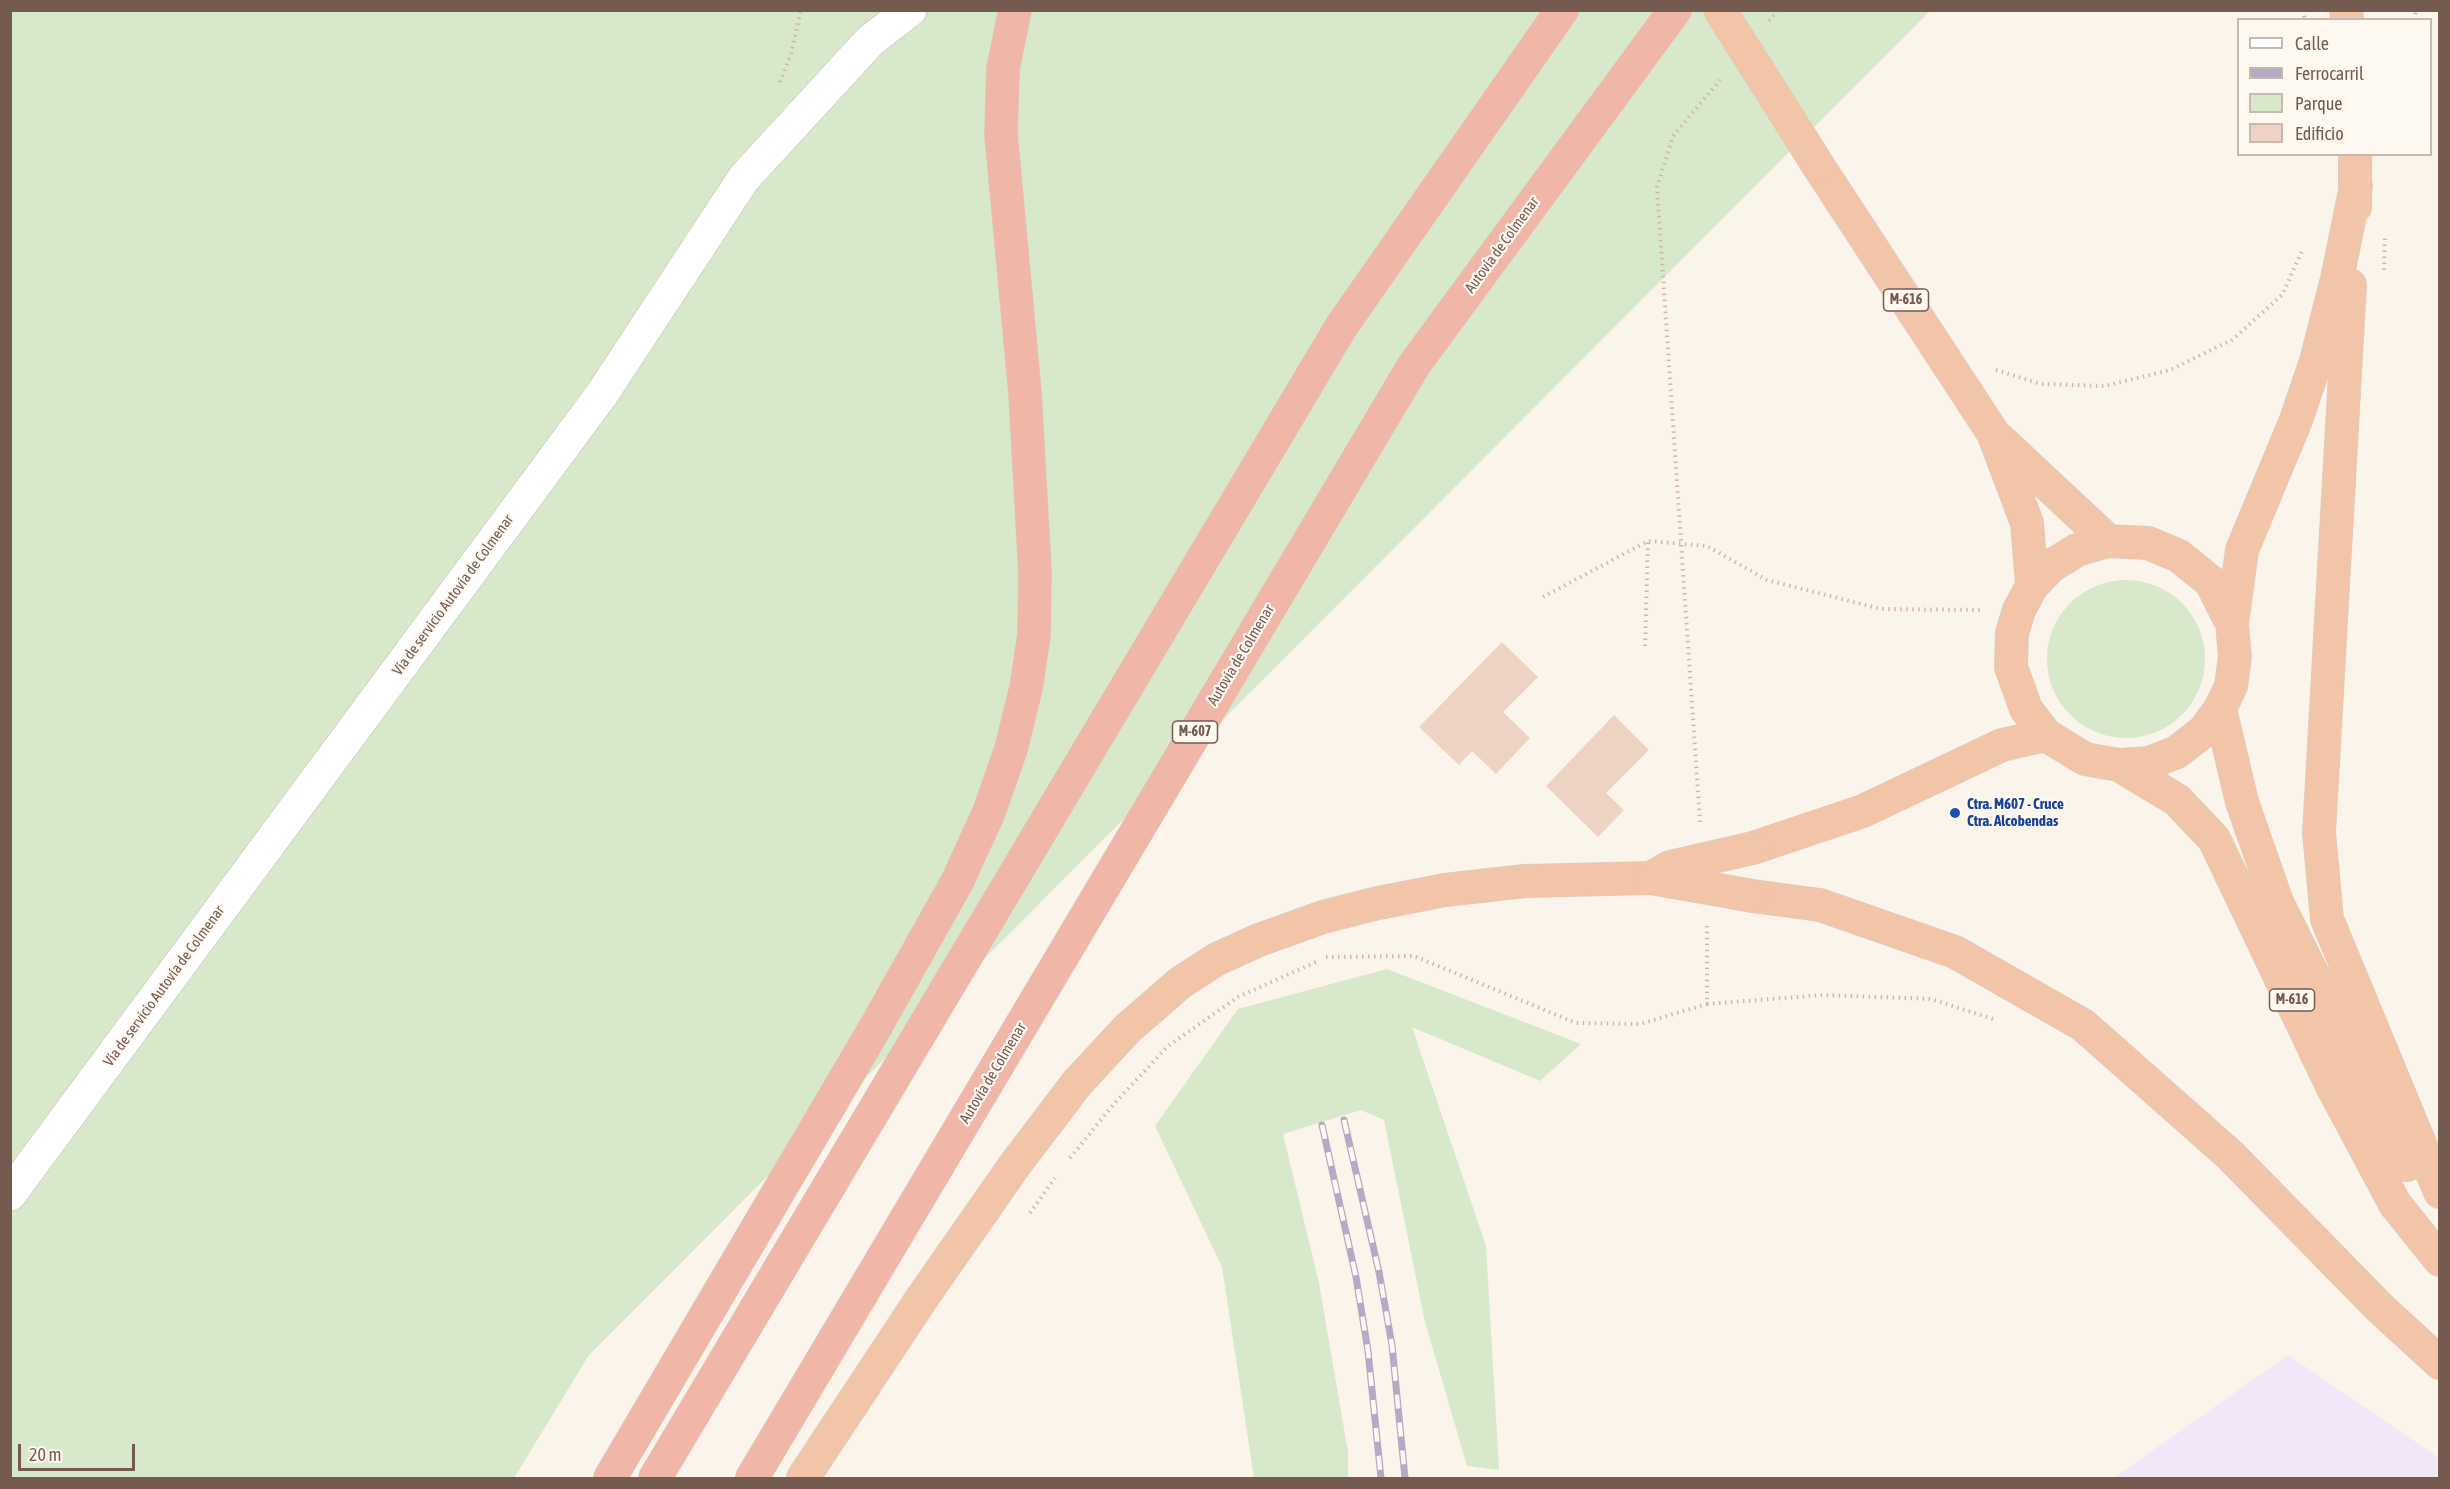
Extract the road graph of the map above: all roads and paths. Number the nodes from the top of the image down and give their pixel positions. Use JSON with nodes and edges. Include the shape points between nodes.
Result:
{"nodes":[{"id":1,"x":910,"y":10,"type":"edge"},
{"id":2,"x":1015,"y":10,"type":"edge"},
{"id":3,"x":1562,"y":10,"type":"edge"},
{"id":4,"x":1675,"y":10,"type":"edge"},
{"id":5,"x":1720,"y":10,"type":"edge"},
{"id":6,"x":1778,"y":10,"type":"edge"},
{"id":7,"x":1764,"y":27,"type":"dead end"},
{"id":8,"x":1722,"y":78,"type":"dead end"},
{"id":9,"x":2355,"y":156,"type":"edge"},
{"id":10,"x":2356,"y":186,"type":"junction"},
{"id":11,"x":2386,"y":235,"type":"dead end"},
{"id":12,"x":2305,"y":246,"type":"dead end"},
{"id":13,"x":2384,"y":280,"type":"dead end"},
{"id":14,"x":1939,"y":351,"type":"junction"},
{"id":15,"x":1993,"y":434,"type":"junction"},
{"id":16,"x":2108,"y":541,"type":"junction"},
{"id":17,"x":1648,"y":542,"type":"junction"},
{"id":18,"x":1682,"y":544,"type":"junction"},
{"id":19,"x":1543,"y":597,"type":"dead end"},
{"id":20,"x":2025,"y":598,"type":"junction"},
{"id":21,"x":2232,"y":624,"type":"junction"},
{"id":22,"x":1645,"y":646,"type":"dead end"},
{"id":23,"x":2220,"y":710,"type":"junction"},
{"id":24,"x":2046,"y":735,"type":"junction"},
{"id":25,"x":2119,"y":765,"type":"junction"},
{"id":26,"x":1698,"y":789,"type":"dead end"},
{"id":27,"x":1652,"y":878,"type":"junction"},
{"id":28,"x":1708,"y":933,"type":"dead end"},
{"id":29,"x":1707,"y":1004,"type":"junction"},
{"id":30,"x":2002,"y":1022,"type":"dead end"},
{"id":31,"x":1063,"y":1166,"type":"dead end"},
{"id":32,"x":1056,"y":1176,"type":"dead end"},
{"id":33,"x":2439,"y":1192,"type":"edge"},
{"id":34,"x":10,"y":1194,"type":"edge"},
{"id":35,"x":2439,"y":1210,"type":"edge"},
{"id":36,"x":1029,"y":1214,"type":"dead end"},
{"id":37,"x":2439,"y":1260,"type":"edge"},
{"id":38,"x":2439,"y":1364,"type":"edge"},
{"id":39,"x":610,"y":1479,"type":"edge"},
{"id":40,"x":655,"y":1479,"type":"edge"},
{"id":41,"x":752,"y":1479,"type":"edge"},
{"id":42,"x":803,"y":1479,"type":"edge"}],
"edges":[{"from":1,"to":34,"type":"street","name":"Vía de servicio Autovía de Colmenar","via":[[870,41],[744,178],[602,394]]},
{"from":2,"to":39,"type":"highway","via":[[1003,69],[1001,134],[1025,393],[1035,572],[1034,635],[1011,749],[989,812],[957,882]]},
{"from":3,"to":40,"type":"highway","via":[[1341,327]]},
{"from":4,"to":41,"type":"highway","name":"Autovía de Colmenar","number":"M-607","via":[[1413,365]]},
{"from":5,"to":14,"type":"highway","number":"M-616","bridge":true},
{"from":6,"to":7,"type":"path"},
{"from":8,"to":18,"type":"path","via":[[1673,136],[1657,188]]},
{"from":9,"to":10,"type":"highway"},
{"from":10,"to":21,"type":"highway","via":[[2316,361],[2242,550]]},
{"from":10,"to":33,"type":"highway","via":[[2319,833],[2327,919]]},
{"from":11,"to":13,"type":"path"},
{"from":12,"to":14,"type":"path","via":[[2282,295],[2232,340],[2170,370],[2105,386],[2041,384]]},
{"from":14,"to":15,"type":"highway","number":"M-616"},
{"from":15,"to":16,"type":"highway","number":"M-616"},
{"from":15,"to":20,"type":"highway","number":"M-616","via":[[2027,523]]},
{"from":16,"to":20,"type":"highway","number":"M-616","via":[[2077,550],[2051,566]]},
{"from":16,"to":21,"type":"highway","number":"M-616","via":[[2148,543],[2179,556],[2211,582]]},
{"from":17,"to":18,"type":"path"},
{"from":17,"to":19,"type":"path"},
{"from":17,"to":22,"type":"path"},
{"from":18,"to":20,"type":"path","via":[[1707,546],[1767,580],[1881,609]]},
{"from":18,"to":26,"type":"path"},
{"from":20,"to":24,"type":"highway","number":"M-616","via":[[2012,633],[2011,667],[2026,709]]},
{"from":21,"to":23,"type":"highway","number":"M-616","via":[[2235,656],[2231,686]]},
{"from":23,"to":25,"type":"highway","number":"M-616","via":[[2204,731],[2177,752],[2149,763]]},
{"from":23,"to":35,"type":"highway","number":"M-616","via":[[2242,802],[2277,902],[2407,1165]]},
{"from":24,"to":25,"type":"highway","number":"M-616","via":[[2085,759]]},
{"from":24,"to":27,"type":"highway","bridge":true,"via":[[2002,745],[1863,810],[1753,848],[1670,867]]},
{"from":25,"to":37,"type":"highway","number":"M-616","via":[[2177,800],[2214,839],[2332,1086],[2395,1204]]},
{"from":27,"to":38,"type":"highway","bridge":true,"via":[[1820,905],[1955,952],[2083,1025],[2230,1155]]},
{"from":27,"to":42,"type":"highway","via":[[1525,881],[1378,903],[1259,940],[1217,959],[1180,983],[1128,1028],[1063,1101],[922,1298]]},
{"from":28,"to":29,"type":"path"},
{"from":29,"to":30,"type":"path","via":[[1822,995],[1931,999]]},
{"from":29,"to":31,"type":"path","via":[[1640,1024],[1576,1023],[1414,956],[1326,957],[1238,997],[1168,1046]]},
{"from":32,"to":36,"type":"path"}]}
